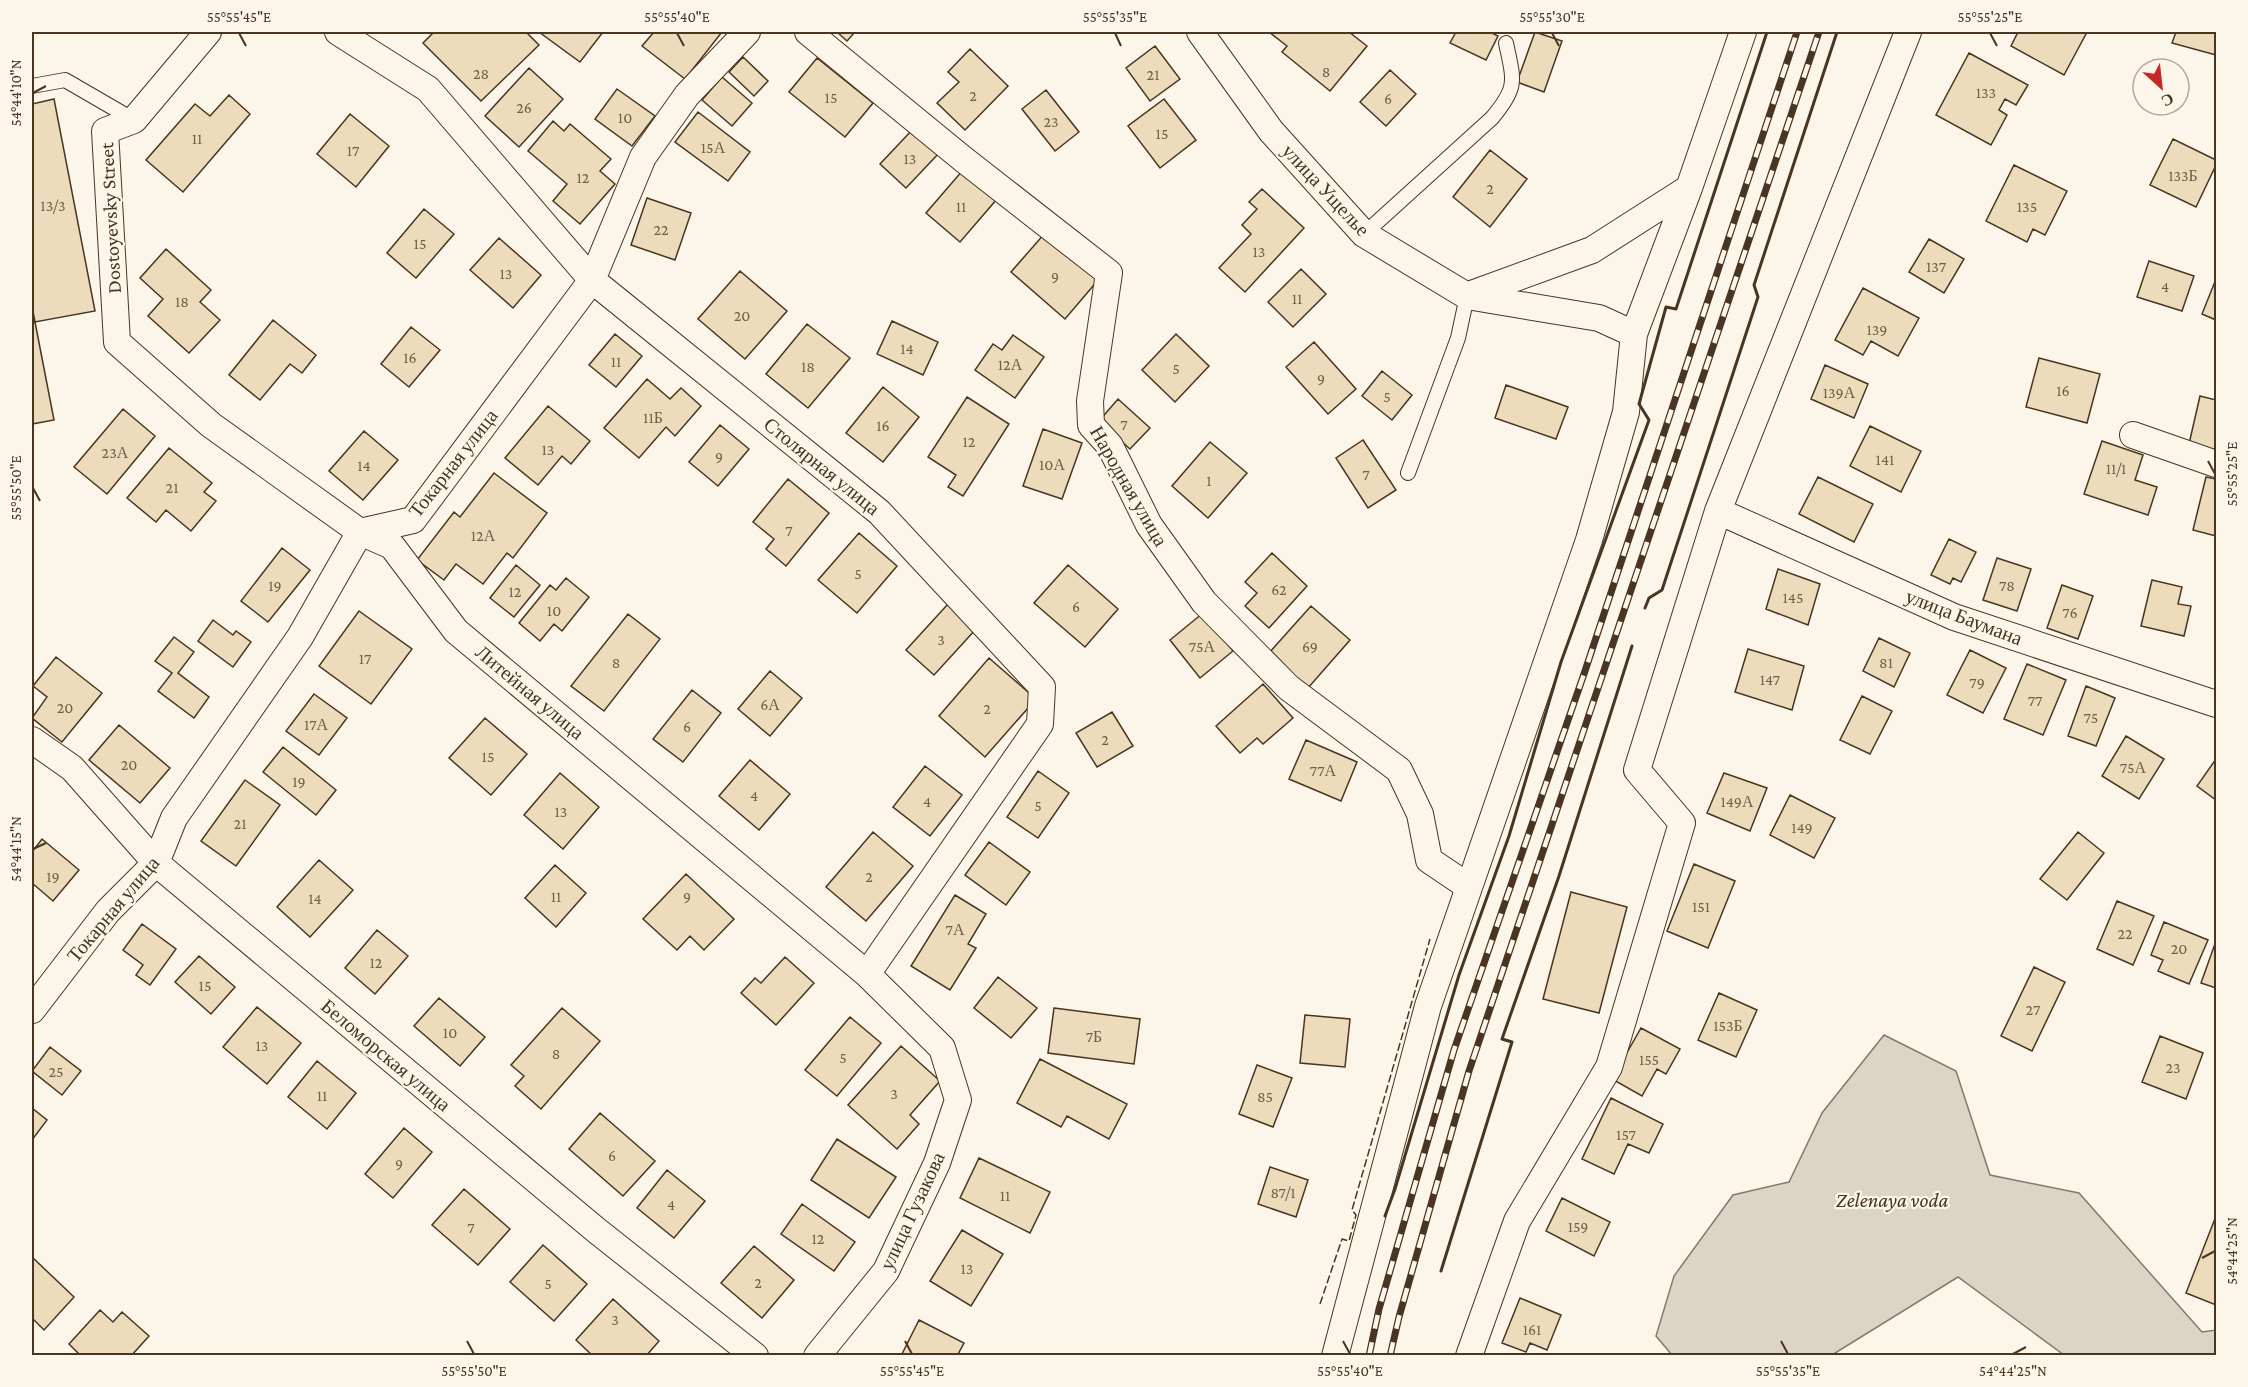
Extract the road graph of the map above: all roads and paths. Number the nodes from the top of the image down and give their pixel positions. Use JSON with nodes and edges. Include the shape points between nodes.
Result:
{"nodes":[{"id":1,"x":208,"y":32,"type":"edge"},
{"id":2,"x":338,"y":32,"type":"edge"},
{"id":3,"x":747,"y":32,"type":"edge"},
{"id":4,"x":808,"y":32,"type":"edge"},
{"id":5,"x":1200,"y":32,"type":"edge"},
{"id":6,"x":1743,"y":32,"type":"edge"},
{"id":7,"x":1908,"y":32,"type":"edge"},
{"id":8,"x":1506,"y":43,"type":"dead end"},
{"id":9,"x":32,"y":86,"type":"edge"},
{"id":10,"x":134,"y":120,"type":"junction"},
{"id":11,"x":1689,"y":188,"type":"junction"},
{"id":12,"x":1364,"y":234,"type":"junction"},
{"id":13,"x":592,"y":280,"type":"junction"},
{"id":14,"x":1467,"y":296,"type":"junction"},
{"id":15,"x":1634,"y":334,"type":"junction"},
{"id":16,"x":117,"y":342,"type":"joint"},
{"id":17,"x":2133,"y":435,"type":"dead end"},
{"id":18,"x":2217,"y":464,"type":"edge"},
{"id":19,"x":1408,"y":473,"type":"dead end"},
{"id":20,"x":1718,"y":511,"type":"junction"},
{"id":21,"x":360,"y":532,"type":"junction"},
{"id":22,"x":2217,"y":704,"type":"edge"},
{"id":23,"x":32,"y":740,"type":"edge"},
{"id":24,"x":156,"y":862,"type":"junction"},
{"id":25,"x":1469,"y":886,"type":"junction"},
{"id":26,"x":867,"y":974,"type":"junction"},
{"id":27,"x":32,"y":1010,"type":"edge"},
{"id":28,"x":942,"y":1048,"type":"joint"},
{"id":29,"x":755,"y":1356,"type":"edge"},
{"id":30,"x":817,"y":1356,"type":"edge"},
{"id":31,"x":1335,"y":1356,"type":"edge"},
{"id":32,"x":1469,"y":1356,"type":"edge"}],
"edges":[{"from":1,"to":10,"type":"street","name":"Dostoyevsky Street"},
{"from":2,"to":13,"type":"street","name":"Столярная улица","via":[[428,89]]},
{"from":3,"to":13,"type":"street","name":"Токарная улица","via":[[687,96],[643,157]]},
{"from":4,"to":25,"type":"street","name":"Народная улица","via":[[1109,273],[1090,401],[1091,425],[1110,446],[1149,525],[1204,602],[1289,688],[1399,770],[1420,814],[1429,860]]},
{"from":5,"to":12,"type":"street","name":"улица Ущелье","via":[[1270,130]]},
{"from":6,"to":11,"type":"street"},
{"from":7,"to":20,"type":"street"},
{"from":8,"to":12,"type":"lane","via":[[1513,74],[1509,97],[1492,118]]},
{"from":9,"to":10,"type":"lane","via":[[65,80]]},
{"from":10,"to":16,"type":"street","name":"Dostoyevsky Street","via":[[105,131]]},
{"from":11,"to":14,"type":"street","via":[[1592,250]]},
{"from":11,"to":15,"type":"street"},
{"from":12,"to":14,"type":"street","name":"улица Ущелье"},
{"from":13,"to":21,"type":"street","name":"Токарная улица","via":[[413,520]]},
{"from":13,"to":26,"type":"street","name":"Столярная улица","via":[[879,512],[1042,687],[1040,724]]},
{"from":14,"to":15,"type":"street","name":"улица Ущелье","via":[[1599,318]]},
{"from":14,"to":19,"type":"lane","via":[[1458,338]]},
{"from":15,"to":25,"type":"street","via":[[1626,412],[1589,540]]},
{"from":16,"to":21,"type":"street","name":"Литейная улица","via":[[211,425]]},
{"from":17,"to":18,"type":"street"},
{"from":20,"to":22,"type":"street","name":"улица Баумана","via":[[1954,617]]},
{"from":20,"to":32,"type":"street","via":[[1637,770],[1682,823],[1609,1067],[1517,1221]]},
{"from":21,"to":24,"type":"street","name":"Токарная улица","via":[[300,637],[174,818]]},
{"from":21,"to":26,"type":"street","name":"Литейная улица","via":[[392,546],[456,631]]},
{"from":23,"to":24,"type":"street","name":"Беломорская улица","via":[[72,768]]},
{"from":24,"to":27,"type":"street","name":"Токарная улица","via":[[108,911]]},
{"from":24,"to":29,"type":"street","name":"Беломорская улица","via":[[596,1230]]},
{"from":25,"to":31,"type":"street","via":[[1428,1006]]},
{"from":26,"to":28,"type":"street","name":"Литейная улица"},
{"from":28,"to":30,"type":"street","name":"улица Гузакова","via":[[958,1101],[937,1163],[886,1271]]}]}
